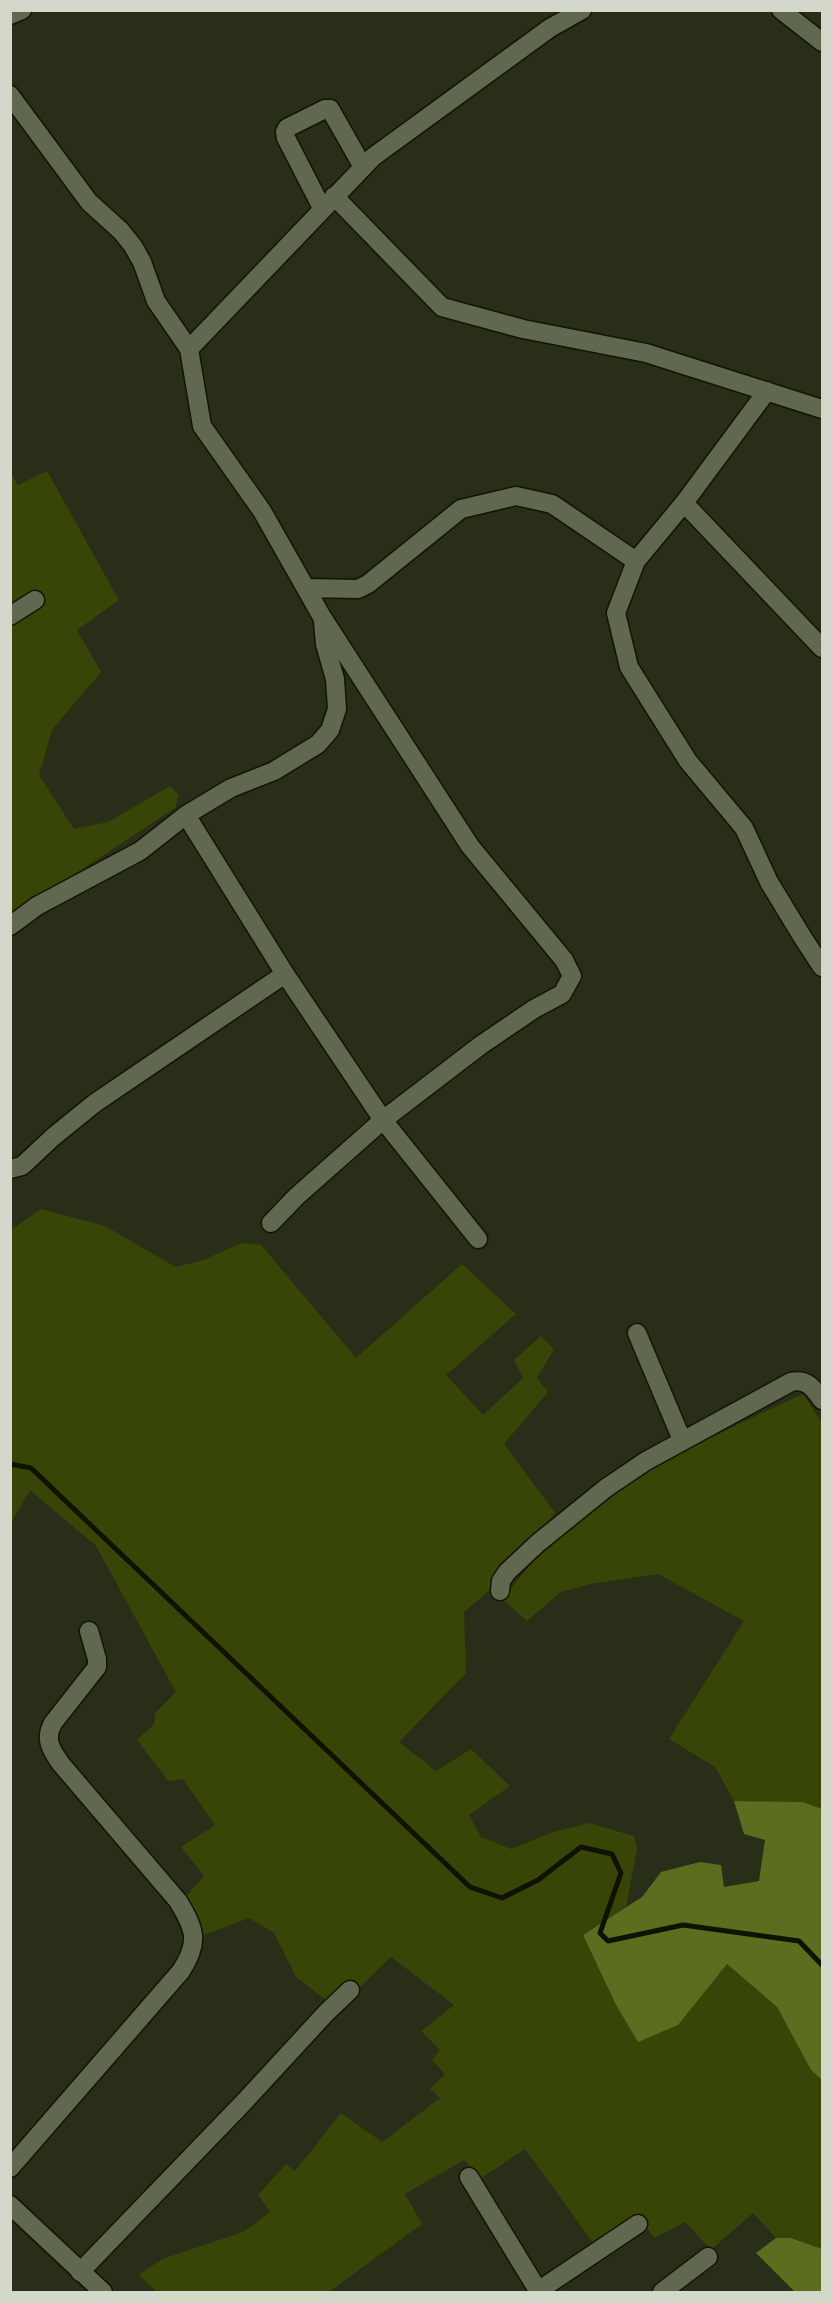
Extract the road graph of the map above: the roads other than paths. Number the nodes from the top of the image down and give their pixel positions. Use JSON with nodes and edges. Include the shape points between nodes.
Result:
{"nodes":[{"id":1,"x":22,"y":10,"type":"edge"},
{"id":2,"x":582,"y":10,"type":"edge"},
{"id":3,"x":781,"y":10,"type":"edge"},
{"id":4,"x":10,"y":15,"type":"edge"},
{"id":5,"x":822,"y":42,"type":"edge"},
{"id":6,"x":10,"y":95,"type":"edge"},
{"id":7,"x":363,"y":167,"type":"junction"},
{"id":8,"x":328,"y":202,"type":"junction"},
{"id":9,"x":189,"y":349,"type":"junction"},
{"id":10,"x":767,"y":391,"type":"junction"},
{"id":11,"x":822,"y":409,"type":"edge"},
{"id":12,"x":684,"y":503,"type":"junction"},
{"id":13,"x":636,"y":561,"type":"junction"},
{"id":14,"x":307,"y":588,"type":"junction"},
{"id":15,"x":35,"y":600,"type":"dead end"},
{"id":16,"x":10,"y":616,"type":"edge"},
{"id":17,"x":322,"y":617,"type":"junction"},
{"id":18,"x":822,"y":648,"type":"edge"},
{"id":19,"x":186,"y":815,"type":"junction"},
{"id":20,"x":10,"y":926,"type":"edge"},
{"id":21,"x":822,"y":967,"type":"edge"},
{"id":22,"x":285,"y":974,"type":"junction"},
{"id":23,"x":383,"y":1120,"type":"junction"},
{"id":24,"x":10,"y":1169,"type":"edge"},
{"id":25,"x":271,"y":1223,"type":"dead end"},
{"id":26,"x":478,"y":1239,"type":"dead end"},
{"id":27,"x":637,"y":1333,"type":"dead end"},
{"id":28,"x":822,"y":1400,"type":"edge"},
{"id":29,"x":682,"y":1440,"type":"junction"},
{"id":30,"x":500,"y":1591,"type":"dead end"},
{"id":31,"x":89,"y":1631,"type":"dead end"},
{"id":32,"x":350,"y":1990,"type":"dead end"},
{"id":33,"x":10,"y":2168,"type":"edge"},
{"id":34,"x":469,"y":2177,"type":"dead end"},
{"id":35,"x":10,"y":2205,"type":"edge"},
{"id":36,"x":638,"y":2224,"type":"dead end"},
{"id":37,"x":708,"y":2257,"type":"dead end"},
{"id":38,"x":80,"y":2272,"type":"junction"},
{"id":39,"x":103,"y":2292,"type":"edge"},
{"id":40,"x":538,"y":2292,"type":"edge"},
{"id":41,"x":662,"y":2292,"type":"edge"}],
"edges":[{"from":1,"to":4,"type":"street"},
{"from":2,"to":7,"type":"street","via":[[550,28]]},
{"from":3,"to":5,"type":"street"},
{"from":6,"to":9,"type":"street","via":[[89,202],[133,246],[156,301]]},
{"from":7,"to":8,"type":"street"},
{"from":7,"to":8,"type":"street","via":[[330,109],[288,128],[286,138]]},
{"from":8,"to":9,"type":"street"},
{"from":8,"to":10,"type":"street","via":[[442,307],[646,353]]},
{"from":9,"to":14,"type":"street","via":[[202,426],[262,511]]},
{"from":10,"to":11,"type":"street"},
{"from":10,"to":12,"type":"street"},
{"from":12,"to":13,"type":"street"},
{"from":12,"to":18,"type":"street"},
{"from":13,"to":14,"type":"street","via":[[552,504],[516,496],[461,509],[358,589]]},
{"from":13,"to":21,"type":"street","via":[[616,613],[629,667],[688,761],[744,828],[769,882]]},
{"from":14,"to":17,"type":"street"},
{"from":15,"to":16,"type":"street"},
{"from":17,"to":19,"type":"street","via":[[336,689],[337,709],[330,730],[318,744],[274,771],[231,788]]},
{"from":17,"to":23,"type":"street","via":[[470,846],[564,960],[572,976],[562,994],[481,1045]]},
{"from":19,"to":20,"type":"street","via":[[141,851],[37,906]]},
{"from":19,"to":22,"type":"street"},
{"from":22,"to":23,"type":"street"},
{"from":22,"to":24,"type":"street","via":[[95,1103],[22,1166]]},
{"from":23,"to":25,"type":"street"},
{"from":23,"to":26,"type":"street"},
{"from":27,"to":29,"type":"street"},
{"from":28,"to":29,"type":"street","via":[[809,1384],[791,1382]]},
{"from":29,"to":30,"type":"street","via":[[606,1488],[538,1543],[507,1572]]},
{"from":31,"to":33,"type":"street","via":[[97,1667],[53,1723],[48,1743],[61,1764],[178,1901],[191,1925],[194,1943],[191,1957],[181,1971]]},
{"from":32,"to":38,"type":"street"},
{"from":34,"to":40,"type":"street"},
{"from":35,"to":38,"type":"street"},
{"from":36,"to":40,"type":"street"},
{"from":37,"to":41,"type":"street"},
{"from":38,"to":39,"type":"street"}]}
